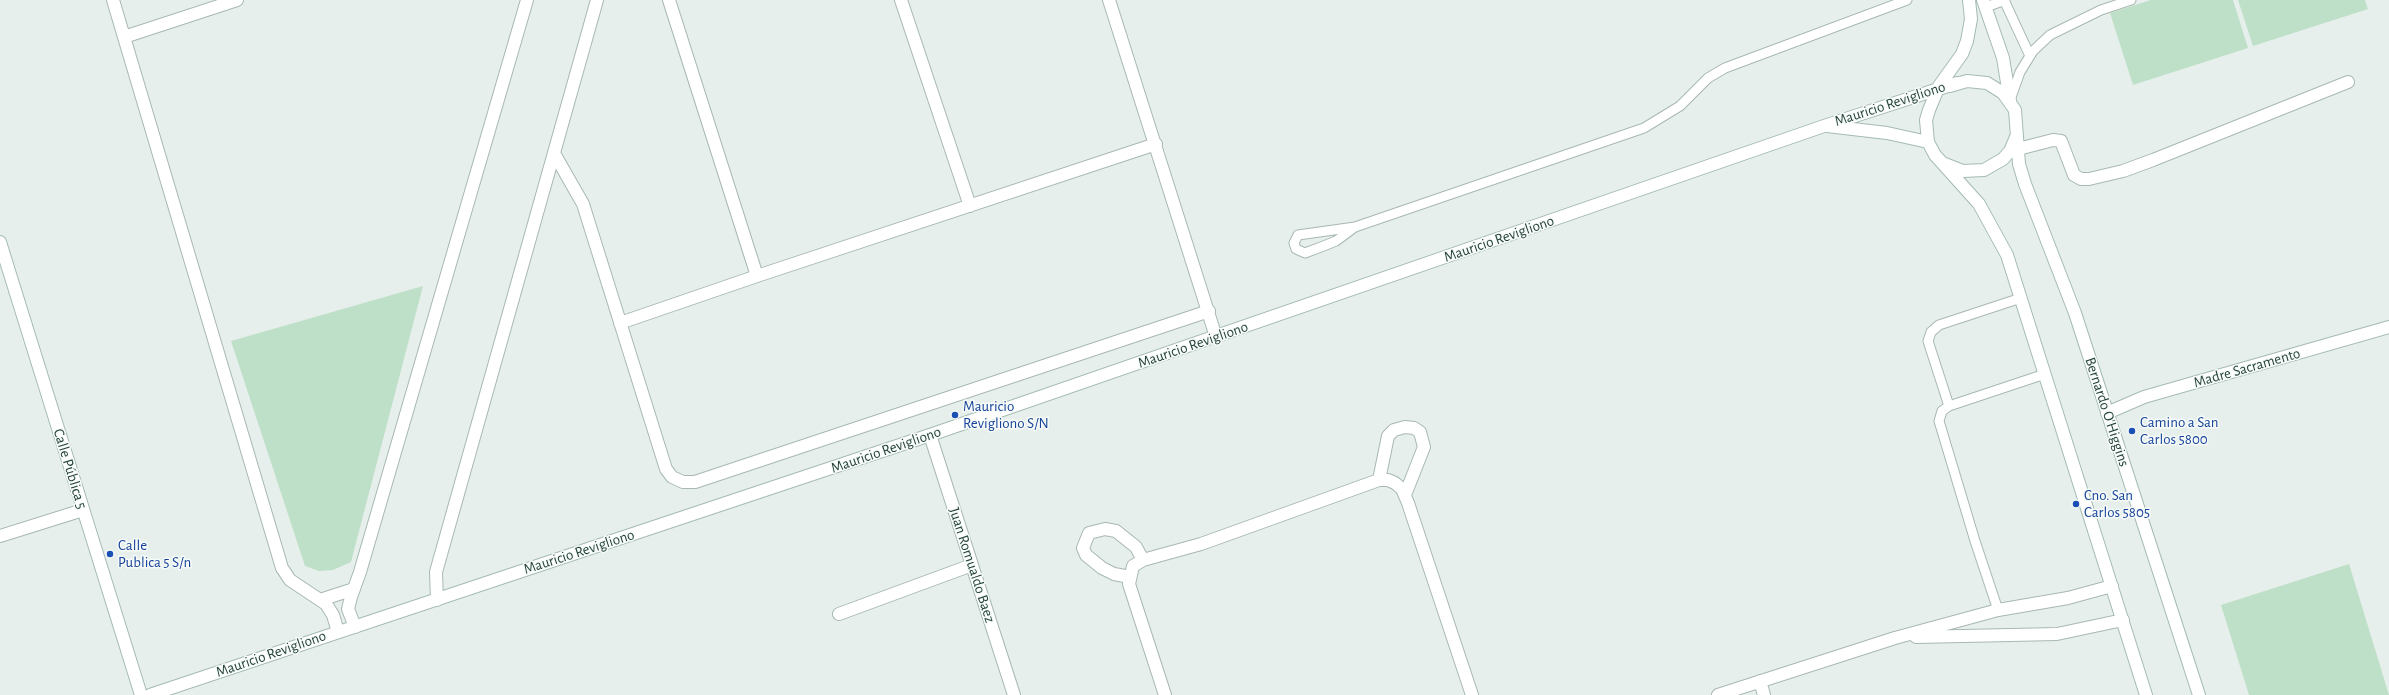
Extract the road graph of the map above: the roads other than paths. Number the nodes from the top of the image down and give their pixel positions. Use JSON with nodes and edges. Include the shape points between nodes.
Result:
{"nodes":[{"id":1,"x":113,"y":0,"type":"edge"},
{"id":2,"x":237,"y":0,"type":"edge"},
{"id":3,"x":527,"y":0,"type":"edge"},
{"id":4,"x":597,"y":0,"type":"edge"},
{"id":5,"x":669,"y":0,"type":"edge"},
{"id":6,"x":901,"y":0,"type":"edge"},
{"id":7,"x":1108,"y":0,"type":"edge"},
{"id":8,"x":1907,"y":0,"type":"edge"},
{"id":9,"x":1969,"y":0,"type":"edge"},
{"id":10,"x":2004,"y":0,"type":"edge"},
{"id":11,"x":2131,"y":0,"type":"edge"},
{"id":12,"x":1984,"y":3,"type":"edge"},
{"id":13,"x":124,"y":37,"type":"junction"},
{"id":14,"x":2030,"y":56,"type":"junction"},
{"id":15,"x":2348,"y":82,"type":"dead end"},
{"id":16,"x":1957,"y":83,"type":"joint"},
{"id":17,"x":1936,"y":94,"type":"junction"},
{"id":18,"x":2010,"y":101,"type":"junction"},
{"id":19,"x":1824,"y":126,"type":"junction"},
{"id":20,"x":2017,"y":130,"type":"junction"},
{"id":21,"x":1928,"y":142,"type":"junction"},
{"id":22,"x":1156,"y":144,"type":"junction"},
{"id":23,"x":2018,"y":149,"type":"junction"},
{"id":24,"x":555,"y":155,"type":"junction"},
{"id":25,"x":1935,"y":155,"type":"junction"},
{"id":26,"x":970,"y":206,"type":"junction"},
{"id":27,"x":1354,"y":227,"type":"junction"},
{"id":28,"x":0,"y":242,"type":"edge"},
{"id":29,"x":757,"y":276,"type":"junction"},
{"id":30,"x":2021,"y":298,"type":"junction"},
{"id":31,"x":1209,"y":311,"type":"junction"},
{"id":32,"x":620,"y":323,"type":"junction"},
{"id":33,"x":2389,"y":327,"type":"edge"},
{"id":34,"x":1216,"y":337,"type":"junction"},
{"id":35,"x":2045,"y":374,"type":"junction"},
{"id":36,"x":1949,"y":406,"type":"junction"},
{"id":37,"x":2106,"y":413,"type":"junction"},
{"id":38,"x":930,"y":435,"type":"junction"},
{"id":39,"x":1379,"y":480,"type":"junction"},
{"id":40,"x":1405,"y":495,"type":"junction"},
{"id":41,"x":82,"y":510,"type":"junction"},
{"id":42,"x":0,"y":536,"type":"edge"},
{"id":43,"x":1143,"y":560,"type":"junction"},
{"id":44,"x":972,"y":565,"type":"junction"},
{"id":45,"x":1130,"y":577,"type":"junction"},
{"id":46,"x":2112,"y":586,"type":"junction"},
{"id":47,"x":354,"y":589,"type":"junction"},
{"id":48,"x":320,"y":600,"type":"junction"},
{"id":49,"x":437,"y":600,"type":"junction"},
{"id":50,"x":1998,"y":610,"type":"junction"},
{"id":51,"x":839,"y":614,"type":"dead end"},
{"id":52,"x":2123,"y":620,"type":"junction"},
{"id":53,"x":355,"y":627,"type":"junction"},
{"id":54,"x":338,"y":632,"type":"junction"},
{"id":55,"x":1895,"y":638,"type":"junction"},
{"id":56,"x":1760,"y":681,"type":"junction"},
{"id":57,"x":141,"y":695,"type":"edge"},
{"id":58,"x":150,"y":695,"type":"edge"},
{"id":59,"x":1014,"y":695,"type":"edge"},
{"id":60,"x":1165,"y":695,"type":"edge"},
{"id":61,"x":1472,"y":695,"type":"edge"},
{"id":62,"x":1718,"y":695,"type":"edge"},
{"id":63,"x":1764,"y":695,"type":"edge"},
{"id":64,"x":2146,"y":695,"type":"edge"},
{"id":65,"x":2198,"y":695,"type":"edge"}],
"edges":[{"from":1,"to":13,"type":"street"},
{"from":2,"to":13,"type":"street"},
{"from":3,"to":47,"type":"street"},
{"from":4,"to":24,"type":"street"},
{"from":5,"to":29,"type":"street"},
{"from":6,"to":26,"type":"street"},
{"from":7,"to":22,"type":"street"},
{"from":8,"to":27,"type":"lane","via":[[1725,68],[1708,78],[1680,106],[1644,128]]},
{"from":9,"to":17,"type":"street","name":"Bernardo O'Higgins","via":[[1971,19],[1967,40],[1962,54]]},
{"from":10,"to":12,"type":"lane"},
{"from":10,"to":14,"type":"lane"},
{"from":11,"to":14,"type":"lane","via":[[2101,10],[2050,35]]},
{"from":12,"to":18,"type":"street","name":"Bernardo O'Higgins","via":[[2003,58]]},
{"from":13,"to":48,"type":"street","via":[[282,568],[290,580]]},
{"from":14,"to":18,"type":"lane","via":[[2020,72]]},
{"from":15,"to":23,"type":"street","via":[[2153,160],[2089,179],[2081,179],[2074,175],[2061,141],[2053,140]]},
{"from":16,"to":17,"type":"street","name":"Mauricio Revigliono"},
{"from":16,"to":18,"type":"street","name":"Bernardo O'Higgins","via":[[1987,83],[1996,87]]},
{"from":17,"to":19,"type":"street","name":"Mauricio Revigliono"},
{"from":17,"to":21,"type":"street","name":"Bernardo O'Higgins","via":[[1926,120]]},
{"from":18,"to":20,"type":"street","name":"Bernardo O'Higgins","via":[[2016,115]]},
{"from":19,"to":21,"type":"street","name":"Mauricio Revigliono","via":[[1887,133]]},
{"from":19,"to":34,"type":"street","name":"Mauricio Revigliono"},
{"from":20,"to":23,"type":"street","name":"Bernardo O'Higgins"},
{"from":20,"to":25,"type":"street","name":"Bernardo O'Higgins","via":[[2010,151],[1994,166],[1984,170],[1958,170]]},
{"from":21,"to":25,"type":"street","name":"Bernardo O'Higgins"},
{"from":22,"to":26,"type":"street"},
{"from":22,"to":31,"type":"street"},
{"from":23,"to":37,"type":"street","name":"Bernardo O'Higgins","via":[[2024,184],[2062,275]]},
{"from":24,"to":32,"type":"street","via":[[583,204]]},
{"from":24,"to":49,"type":"street","via":[[436,572]]},
{"from":25,"to":30,"type":"street","name":"Bernardo O'Higgins","via":[[1988,218],[2007,255]]},
{"from":26,"to":29,"type":"street"},
{"from":27,"to":27,"type":"lane","via":[[1298,235],[1294,243],[1296,249],[1305,253],[1336,241]]},
{"from":28,"to":41,"type":"street","name":"Calle Pública 5"},
{"from":29,"to":32,"type":"street"},
{"from":30,"to":35,"type":"street","name":"Bernardo O'Higgins"},
{"from":30,"to":36,"type":"lane","via":[[1939,325],[1931,332],[1928,341]]},
{"from":31,"to":32,"type":"street","via":[[695,482],[683,482],[672,477],[666,469]]},
{"from":31,"to":34,"type":"street"},
{"from":33,"to":37,"type":"street","name":"Madre Sacramento","via":[[2144,397]]},
{"from":34,"to":38,"type":"street","name":"Mauricio Revigliono"},
{"from":35,"to":36,"type":"lane"},
{"from":35,"to":46,"type":"street","name":"Bernardo O'Higgins"},
{"from":36,"to":50,"type":"lane","via":[[1942,411],[1939,421]]},
{"from":37,"to":65,"type":"street","name":"Bernardo O'Higgins"},
{"from":38,"to":44,"type":"street","name":"Juan Romualdo Baez"},
{"from":38,"to":49,"type":"street","name":"Mauricio Revigliono"},
{"from":39,"to":40,"type":"street","via":[[1396,483]]},
{"from":39,"to":40,"type":"street","via":[[1388,436],[1394,430],[1414,428],[1420,432],[1424,447]]},
{"from":39,"to":43,"type":"street","via":[[1201,544]]},
{"from":40,"to":61,"type":"street"},
{"from":41,"to":42,"type":"street"},
{"from":41,"to":57,"type":"street","name":"Calle Pública 5"},
{"from":43,"to":45,"type":"street","via":[[1133,566]]},
{"from":43,"to":45,"type":"street","via":[[1136,547],[1116,531],[1105,529],[1089,533],[1083,548],[1086,555],[1102,568],[1114,574]]},
{"from":44,"to":51,"type":"street"},
{"from":44,"to":59,"type":"street","name":"Juan Romualdo Baez"},
{"from":45,"to":60,"type":"street","via":[[1129,584]]},
{"from":46,"to":50,"type":"street","via":[[2068,598]]},
{"from":46,"to":52,"type":"street","name":"Bernardo O'Higgins"},
{"from":47,"to":48,"type":"street"},
{"from":47,"to":53,"type":"street","via":[[348,609]]},
{"from":48,"to":54,"type":"street","via":[[333,614]]},
{"from":49,"to":53,"type":"street","name":"Mauricio Revigliono"},
{"from":50,"to":55,"type":"street"},
{"from":52,"to":55,"type":"street","via":[[2057,634]]},
{"from":52,"to":64,"type":"street","name":"Bernardo O'Higgins"},
{"from":53,"to":54,"type":"street","name":"Mauricio Revigliono"},
{"from":54,"to":58,"type":"street","name":"Mauricio Revigliono"},
{"from":55,"to":56,"type":"street"},
{"from":56,"to":62,"type":"street"},
{"from":56,"to":63,"type":"street"}]}
